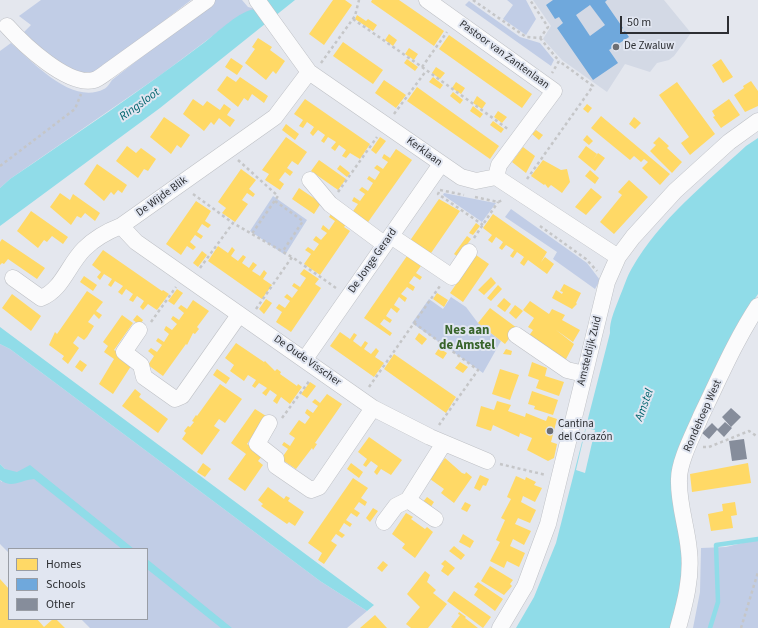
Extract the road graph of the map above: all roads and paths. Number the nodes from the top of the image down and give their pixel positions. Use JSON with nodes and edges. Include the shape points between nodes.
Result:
{"nodes":[{"id":1,"x":207,"y":0,"type":"edge"},
{"id":2,"x":359,"y":0,"type":"edge"},
{"id":3,"x":428,"y":0,"type":"edge"},
{"id":4,"x":473,"y":0,"type":"edge"},
{"id":5,"x":530,"y":0,"type":"edge"},
{"id":6,"x":257,"y":1,"type":"edge"},
{"id":7,"x":353,"y":19,"type":"junction"},
{"id":8,"x":455,"y":20,"type":"junction"},
{"id":9,"x":7,"y":26,"type":"dead end"},
{"id":10,"x":540,"y":38,"type":"junction"},
{"id":11,"x":559,"y":61,"type":"junction"},
{"id":12,"x":422,"y":67,"type":"junction"},
{"id":13,"x":311,"y":73,"type":"junction"},
{"id":14,"x":93,"y":80,"type":"junction"},
{"id":15,"x":545,"y":84,"type":"junction"},
{"id":16,"x":758,"y":121,"type":"edge"},
{"id":17,"x":520,"y":138,"type":"junction"},
{"id":18,"x":228,"y":150,"type":"junction"},
{"id":19,"x":440,"y":164,"type":"junction"},
{"id":20,"x":0,"y":166,"type":"edge"},
{"id":21,"x":496,"y":177,"type":"junction"},
{"id":22,"x":310,"y":180,"type":"dead end"},
{"id":23,"x":180,"y":184,"type":"junction"},
{"id":24,"x":515,"y":190,"type":"junction"},
{"id":25,"x":275,"y":201,"type":"junction"},
{"id":26,"x":498,"y":202,"type":"junction"},
{"id":27,"x":233,"y":223,"type":"junction"},
{"id":28,"x":536,"y":223,"type":"dead end"},
{"id":29,"x":483,"y":225,"type":"junction"},
{"id":30,"x":121,"y":226,"type":"junction"},
{"id":31,"x":251,"y":234,"type":"junction"},
{"id":32,"x":388,"y":240,"type":"junction"},
{"id":33,"x":284,"y":251,"type":"junction"},
{"id":34,"x":468,"y":253,"type":"joint"},
{"id":35,"x":292,"y":257,"type":"junction"},
{"id":36,"x":618,"y":257,"type":"junction"},
{"id":37,"x":448,"y":274,"type":"junction"},
{"id":38,"x":13,"y":278,"type":"dead end"},
{"id":39,"x":188,"y":278,"type":"junction"},
{"id":40,"x":607,"y":282,"type":"junction"},
{"id":41,"x":348,"y":297,"type":"junction"},
{"id":42,"x":758,"y":306,"type":"edge"},
{"id":43,"x":244,"y":318,"type":"junction"},
{"id":44,"x":414,"y":323,"type":"junction"},
{"id":45,"x":139,"y":330,"type":"joint"},
{"id":46,"x":516,"y":335,"type":"dead end"},
{"id":47,"x":305,"y":359,"type":"junction"},
{"id":48,"x":318,"y":368,"type":"junction"},
{"id":49,"x":584,"y":374,"type":"junction"},
{"id":50,"x":367,"y":403,"type":"junction"},
{"id":51,"x":269,"y":423,"type":"joint"},
{"id":52,"x":758,"y":437,"type":"edge"},
{"id":53,"x":437,"y":440,"type":"junction"},
{"id":54,"x":688,"y":446,"type":"junction"},
{"id":55,"x":487,"y":461,"type":"joint"},
{"id":56,"x":560,"y":478,"type":"junction"},
{"id":57,"x":408,"y":500,"type":"junction"},
{"id":58,"x":435,"y":519,"type":"dead end"},
{"id":59,"x":384,"y":522,"type":"dead end"},
{"id":60,"x":758,"y":572,"type":"edge"},
{"id":61,"x":500,"y":628,"type":"edge"},
{"id":62,"x":678,"y":628,"type":"edge"},
{"id":63,"x":741,"y":628,"type":"edge"}],
"edges":[{"from":1,"to":14,"type":"street"},
{"from":2,"to":7,"type":"path"},
{"from":3,"to":8,"type":"street","name":"Pastoor van Zantenlaan"},
{"from":4,"to":10,"type":"path","via":[[526,37]]},
{"from":5,"to":10,"type":"path","via":[[548,27]]},
{"from":6,"to":13,"type":"street","name":"Kerklaan"},
{"from":7,"to":12,"type":"path"},
{"from":7,"to":13,"type":"path"},
{"from":8,"to":12,"type":"path"},
{"from":8,"to":15,"type":"street","name":"Pastoor van Zantenlaan"},
{"from":9,"to":14,"type":"street","via":[[52,67],[72,78]]},
{"from":10,"to":11,"type":"path"},
{"from":11,"to":15,"type":"path"},
{"from":11,"to":24,"type":"path","via":[[593,86],[527,178]]},
{"from":12,"to":17,"type":"path"},
{"from":13,"to":18,"type":"street","name":"De Wijde Blik","via":[[276,117]]},
{"from":13,"to":19,"type":"street","name":"Kerklaan"},
{"from":14,"to":20,"type":"path","via":[[75,109]]},
{"from":15,"to":17,"type":"street","name":"Pastoor van Zantenlaan","via":[[554,91]]},
{"from":16,"to":36,"type":"street","name":"Amsteldijk Zuid","via":[[728,142],[675,191]]},
{"from":17,"to":21,"type":"street","name":"Pastoor van Zantenlaan","via":[[500,165]]},
{"from":18,"to":23,"type":"street","name":"De Wijde Blik"},
{"from":18,"to":25,"type":"path","via":[[278,196]]},
{"from":19,"to":21,"type":"street","name":"Kerklaan","via":[[476,181]]},
{"from":19,"to":32,"type":"street","name":"De Jonge Gerard"},
{"from":21,"to":24,"type":"street"},
{"from":22,"to":32,"type":"street","via":[[330,204]]},
{"from":23,"to":27,"type":"path"},
{"from":23,"to":30,"type":"street","name":"De Wijde Blik"},
{"from":24,"to":26,"type":"path"},
{"from":24,"to":36,"type":"street"},
{"from":25,"to":31,"type":"path"},
{"from":25,"to":33,"type":"path","via":[[303,221]]},
{"from":26,"to":29,"type":"path"},
{"from":26,"to":29,"type":"path","via":[[439,190],[438,194]]},
{"from":27,"to":31,"type":"path"},
{"from":27,"to":39,"type":"path"},
{"from":28,"to":40,"type":"path","via":[[586,259]]},
{"from":29,"to":34,"type":"path","via":[[466,249]]},
{"from":30,"to":38,"type":"street","name":"De Wijde Blik","via":[[84,249],[52,294],[41,298]]},
{"from":30,"to":39,"type":"street","name":"De Oude Visscher","via":[[136,242]]},
{"from":31,"to":33,"type":"path"},
{"from":32,"to":37,"type":"street"},
{"from":32,"to":41,"type":"street","name":"De Jonge Gerard"},
{"from":33,"to":35,"type":"path"},
{"from":34,"to":37,"type":"street","via":[[452,277]]},
{"from":35,"to":41,"type":"path"},
{"from":35,"to":43,"type":"path"},
{"from":36,"to":40,"type":"street","name":"Amsteldijk Zuid"},
{"from":37,"to":44,"type":"path"},
{"from":39,"to":43,"type":"street","name":"De Oude Visscher"},
{"from":39,"to":45,"type":"path","via":[[145,330]]},
{"from":40,"to":49,"type":"street","name":"Amsteldijk Zuid"},
{"from":41,"to":47,"type":"street","name":"De Jonge Gerard"},
{"from":42,"to":54,"type":"street","name":"Rondehoep West","via":[[723,370]]},
{"from":43,"to":45,"type":"street","via":[[182,396],[175,399],[144,377],[141,365],[124,352]]},
{"from":43,"to":47,"type":"street","name":"De Oude Visscher"},
{"from":44,"to":50,"type":"path"},
{"from":44,"to":53,"type":"path","via":[[478,370]]},
{"from":46,"to":49,"type":"street","via":[[567,370]]},
{"from":47,"to":48,"type":"street","name":"De Oude Visscher"},
{"from":48,"to":50,"type":"street","name":"De Oude Visscher"},
{"from":48,"to":51,"type":"path","via":[[278,424]]},
{"from":49,"to":56,"type":"street","name":"Amsteldijk Zuid"},
{"from":50,"to":51,"type":"street","via":[[319,487],[310,490],[276,466],[276,459],[257,444]]},
{"from":50,"to":53,"type":"street","name":"De Oude Visscher"},
{"from":52,"to":54,"type":"path","via":[[749,431],[709,447]]},
{"from":53,"to":55,"type":"street","name":"De Oude Visscher"},
{"from":53,"to":57,"type":"street"},
{"from":54,"to":62,"type":"street","name":"Rondehoep West","via":[[679,478],[690,575]]},
{"from":55,"to":56,"type":"path"},
{"from":56,"to":61,"type":"street","name":"Amsteldijk Zuid","via":[[548,524],[531,572],[520,597]]},
{"from":57,"to":58,"type":"street"},
{"from":57,"to":59,"type":"street","via":[[396,506]]},
{"from":60,"to":63,"type":"path"}]}
